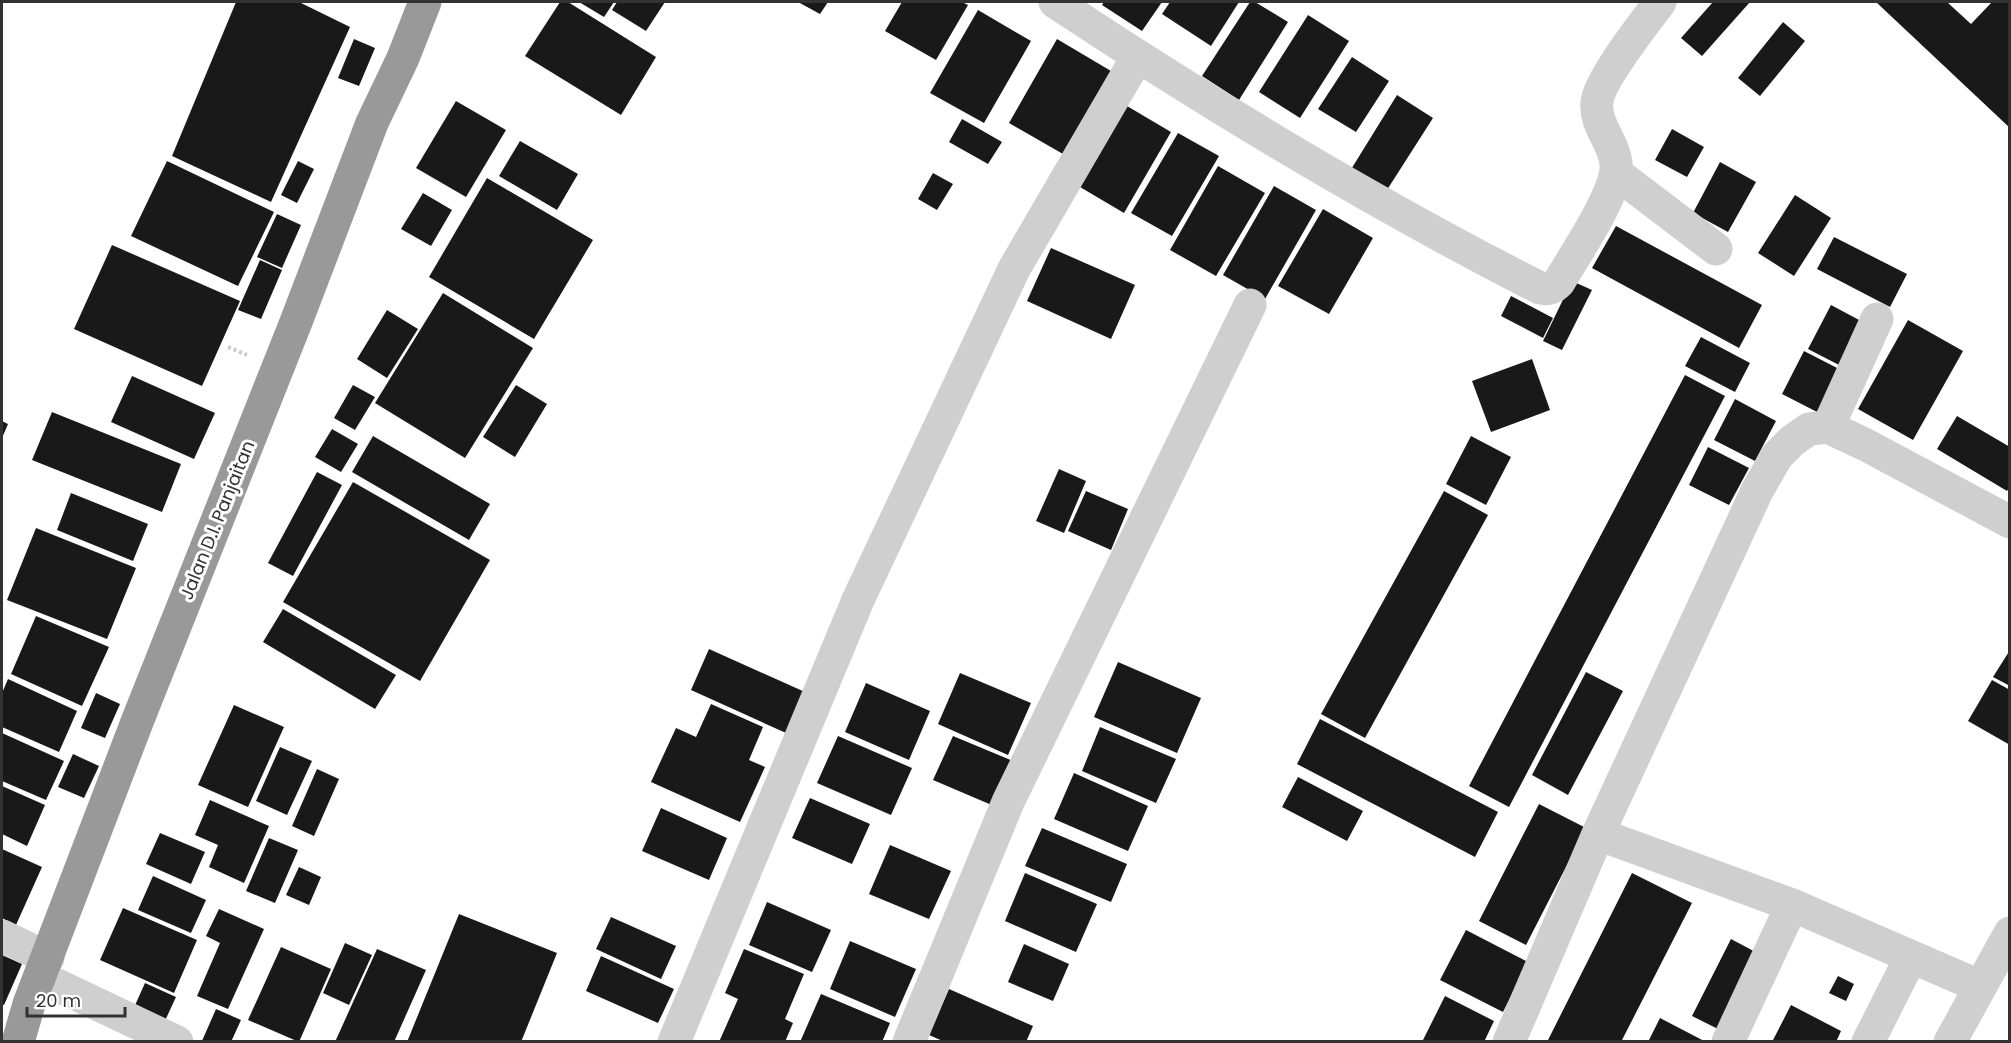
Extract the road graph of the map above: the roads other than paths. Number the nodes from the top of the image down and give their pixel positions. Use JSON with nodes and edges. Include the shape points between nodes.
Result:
{"nodes":[{"id":1,"x":425,"y":2,"type":"edge"},
{"id":2,"x":1055,"y":2,"type":"edge"},
{"id":3,"x":1660,"y":2,"type":"edge"},
{"id":4,"x":1138,"y":56,"type":"junction"},
{"id":5,"x":1616,"y":173,"type":"junction"},
{"id":6,"x":1716,"y":249,"type":"dead end"},
{"id":7,"x":1250,"y":305,"type":"dead end"},
{"id":8,"x":1877,"y":319,"type":"dead end"},
{"id":9,"x":1828,"y":427,"type":"junction"},
{"id":10,"x":2010,"y":522,"type":"edge"},
{"id":11,"x":1598,"y":834,"type":"junction"},
{"id":12,"x":1792,"y":904,"type":"junction"},
{"id":13,"x":2010,"y":933,"type":"edge"},
{"id":14,"x":2,"y":936,"type":"edge"},
{"id":15,"x":1911,"y":957,"type":"junction"},
{"id":16,"x":44,"y":968,"type":"junction"},
{"id":17,"x":1979,"y":986,"type":"junction"},
{"id":18,"x":18,"y":1041,"type":"edge"},
{"id":19,"x":177,"y":1041,"type":"edge"},
{"id":20,"x":674,"y":1041,"type":"edge"},
{"id":21,"x":909,"y":1041,"type":"edge"},
{"id":22,"x":1509,"y":1041,"type":"edge"},
{"id":23,"x":1728,"y":1041,"type":"edge"},
{"id":24,"x":1868,"y":1041,"type":"edge"},
{"id":25,"x":1950,"y":1041,"type":"edge"}],
"edges":[{"from":1,"to":16,"type":"highway","name":"Jalan D.I. Panjaitan","via":[[372,123]]},
{"from":2,"to":4,"type":"street"},
{"from":3,"to":5,"type":"street","via":[[1612,69],[1596,102]]},
{"from":4,"to":5,"type":"street","via":[[1347,185],[1540,288],[1550,289],[1559,282],[1599,213]]},
{"from":4,"to":20,"type":"street","via":[[1014,269],[858,600]]},
{"from":5,"to":6,"type":"street"},
{"from":7,"to":21,"type":"street","via":[[1008,802]]},
{"from":8,"to":9,"type":"street"},
{"from":9,"to":10,"type":"street"},
{"from":9,"to":11,"type":"street","via":[[1809,429],[1792,441],[1777,456],[1757,491]]},
{"from":11,"to":12,"type":"street"},
{"from":11,"to":22,"type":"street"},
{"from":12,"to":15,"type":"street"},
{"from":12,"to":23,"type":"street"},
{"from":13,"to":17,"type":"street"},
{"from":14,"to":16,"type":"street"},
{"from":15,"to":17,"type":"street"},
{"from":15,"to":24,"type":"street"},
{"from":16,"to":18,"type":"highway","name":"Jalan D.I. Panjaitan"},
{"from":16,"to":19,"type":"street"},
{"from":17,"to":25,"type":"street"}]}
